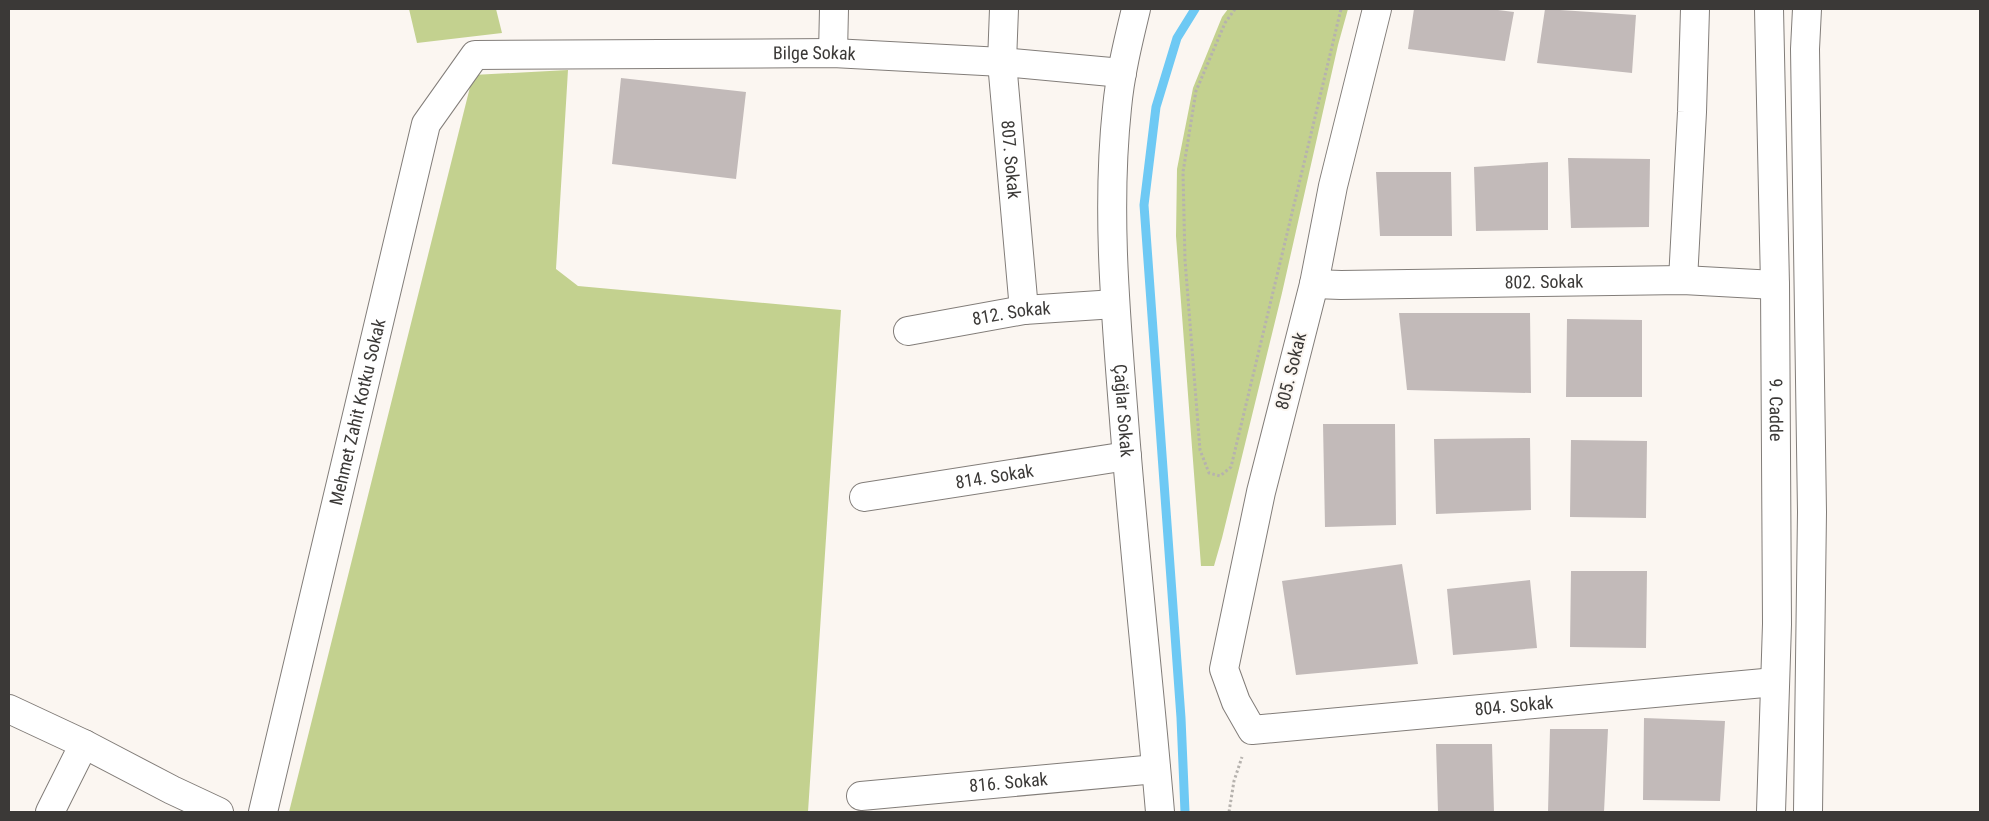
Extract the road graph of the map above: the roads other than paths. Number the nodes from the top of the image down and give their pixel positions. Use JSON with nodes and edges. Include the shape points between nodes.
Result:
{"nodes":[{"id":1,"x":834,"y":9,"type":"edge"},
{"id":2,"x":1004,"y":9,"type":"edge"},
{"id":3,"x":1136,"y":9,"type":"edge"},
{"id":4,"x":1377,"y":9,"type":"edge"},
{"id":5,"x":1695,"y":9,"type":"edge"},
{"id":6,"x":1769,"y":9,"type":"edge"},
{"id":7,"x":1806,"y":9,"type":"edge"},
{"id":8,"x":507,"y":53,"type":"joint"},
{"id":9,"x":833,"y":53,"type":"junction"},
{"id":10,"x":1002,"y":62,"type":"junction"},
{"id":11,"x":1122,"y":73,"type":"junction"},
{"id":12,"x":1683,"y":280,"type":"junction"},
{"id":13,"x":1314,"y":284,"type":"junction"},
{"id":14,"x":1774,"y":285,"type":"junction"},
{"id":15,"x":1115,"y":304,"type":"junction"},
{"id":16,"x":1024,"y":310,"type":"junction"},
{"id":17,"x":908,"y":331,"type":"dead end"},
{"id":18,"x":1127,"y":456,"type":"junction"},
{"id":19,"x":864,"y":497,"type":"dead end"},
{"id":20,"x":1775,"y":682,"type":"junction"},
{"id":21,"x":9,"y":709,"type":"edge"},
{"id":22,"x":1252,"y":730,"type":"joint"},
{"id":23,"x":84,"y":744,"type":"junction"},
{"id":24,"x":1156,"y":769,"type":"junction"},
{"id":25,"x":861,"y":796,"type":"dead end"},
{"id":26,"x":167,"y":801,"type":"edge"},
{"id":27,"x":50,"y":812,"type":"edge"},
{"id":28,"x":219,"y":812,"type":"edge"},
{"id":29,"x":262,"y":812,"type":"edge"},
{"id":30,"x":1160,"y":812,"type":"edge"},
{"id":31,"x":1771,"y":812,"type":"edge"},
{"id":32,"x":1808,"y":812,"type":"edge"}],
"edges":[{"from":1,"to":9,"type":"street"},
{"from":2,"to":10,"type":"street","name":"807. Sokak"},
{"from":3,"to":11,"type":"street","name":"Çağlar Sokak"},
{"from":4,"to":13,"type":"street","name":"805. Sokak","via":[[1332,186]]},
{"from":5,"to":12,"type":"street"},
{"from":6,"to":14,"type":"street","name":"9. Cadde"},
{"from":7,"to":32,"type":"street","name":"9. Cadde","via":[[1812,512]]},
{"from":8,"to":9,"type":"street","name":"Bilge Sokak"},
{"from":8,"to":29,"type":"street","name":"Mehmet Zahit Kotku Sokak","via":[[475,54],[426,124]]},
{"from":9,"to":10,"type":"street","name":"Bilge Sokak"},
{"from":10,"to":11,"type":"street","name":"Bilge Sokak"},
{"from":10,"to":16,"type":"street","name":"807. Sokak"},
{"from":11,"to":15,"type":"street","name":"Çağlar Sokak","via":[[1114,151]]},
{"from":12,"to":13,"type":"street","name":"802. Sokak"},
{"from":12,"to":14,"type":"street","name":"802. Sokak"},
{"from":13,"to":22,"type":"street","name":"805. Sokak","via":[[1260,492],[1224,669],[1236,702]]},
{"from":14,"to":20,"type":"street","name":"9. Cadde"},
{"from":15,"to":16,"type":"street","name":"812. Sokak"},
{"from":15,"to":18,"type":"street","name":"Çağlar Sokak"},
{"from":16,"to":17,"type":"street","name":"812. Sokak"},
{"from":18,"to":19,"type":"street","name":"814. Sokak"},
{"from":18,"to":24,"type":"street","name":"Çağlar Sokak"},
{"from":20,"to":22,"type":"street","name":"804. Sokak"},
{"from":20,"to":31,"type":"street","name":"9. Cadde"},
{"from":21,"to":23,"type":"street"},
{"from":23,"to":26,"type":"street"},
{"from":23,"to":27,"type":"street"},
{"from":24,"to":25,"type":"street","name":"816. Sokak"},
{"from":24,"to":30,"type":"street","name":"Çağlar Sokak"},
{"from":26,"to":28,"type":"street"}]}
